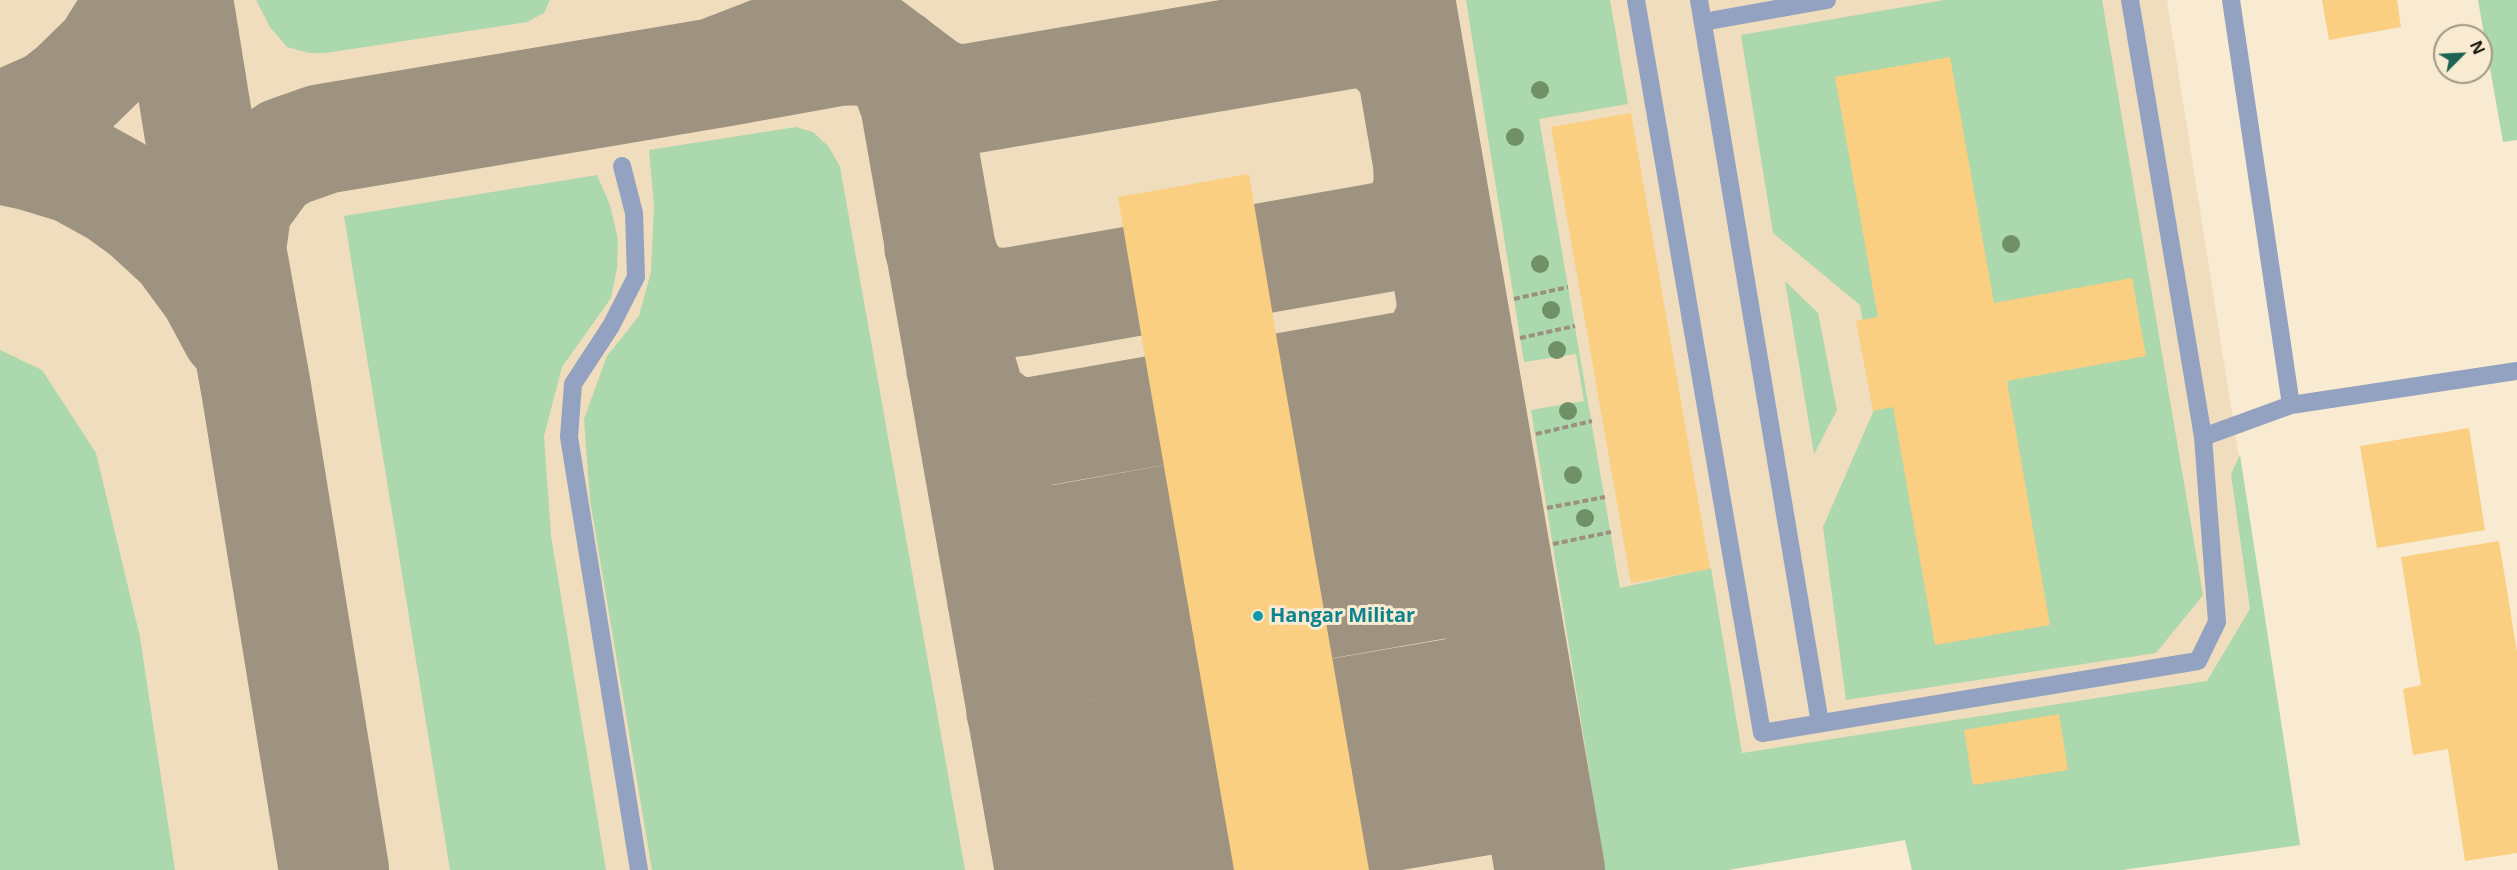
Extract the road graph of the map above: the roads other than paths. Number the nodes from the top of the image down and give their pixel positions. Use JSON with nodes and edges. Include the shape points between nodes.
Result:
{"nodes":[{"id":1,"x":1636,"y":0,"type":"edge"},
{"id":2,"x":1700,"y":0,"type":"edge"},
{"id":3,"x":1827,"y":0,"type":"edge"},
{"id":4,"x":2130,"y":0,"type":"edge"},
{"id":5,"x":2231,"y":0,"type":"edge"},
{"id":6,"x":1703,"y":22,"type":"junction"},
{"id":7,"x":622,"y":166,"type":"dead end"},
{"id":8,"x":2517,"y":371,"type":"edge"},
{"id":9,"x":2291,"y":405,"type":"junction"},
{"id":10,"x":2203,"y":437,"type":"junction"},
{"id":11,"x":1820,"y":723,"type":"junction"},
{"id":12,"x":639,"y":870,"type":"edge"}],
"edges":[{"from":1,"to":11,"type":"lane","via":[[1762,733]]},
{"from":2,"to":6,"type":"lane"},
{"from":3,"to":6,"type":"lane"},
{"from":4,"to":10,"type":"lane"},
{"from":5,"to":9,"type":"lane"},
{"from":6,"to":11,"type":"lane"},
{"from":7,"to":12,"type":"lane","via":[[634,213],[636,277],[611,326],[573,384],[569,437]]},
{"from":8,"to":9,"type":"lane"},
{"from":9,"to":10,"type":"lane"},
{"from":10,"to":11,"type":"lane","via":[[2217,622],[2198,661]]}]}
